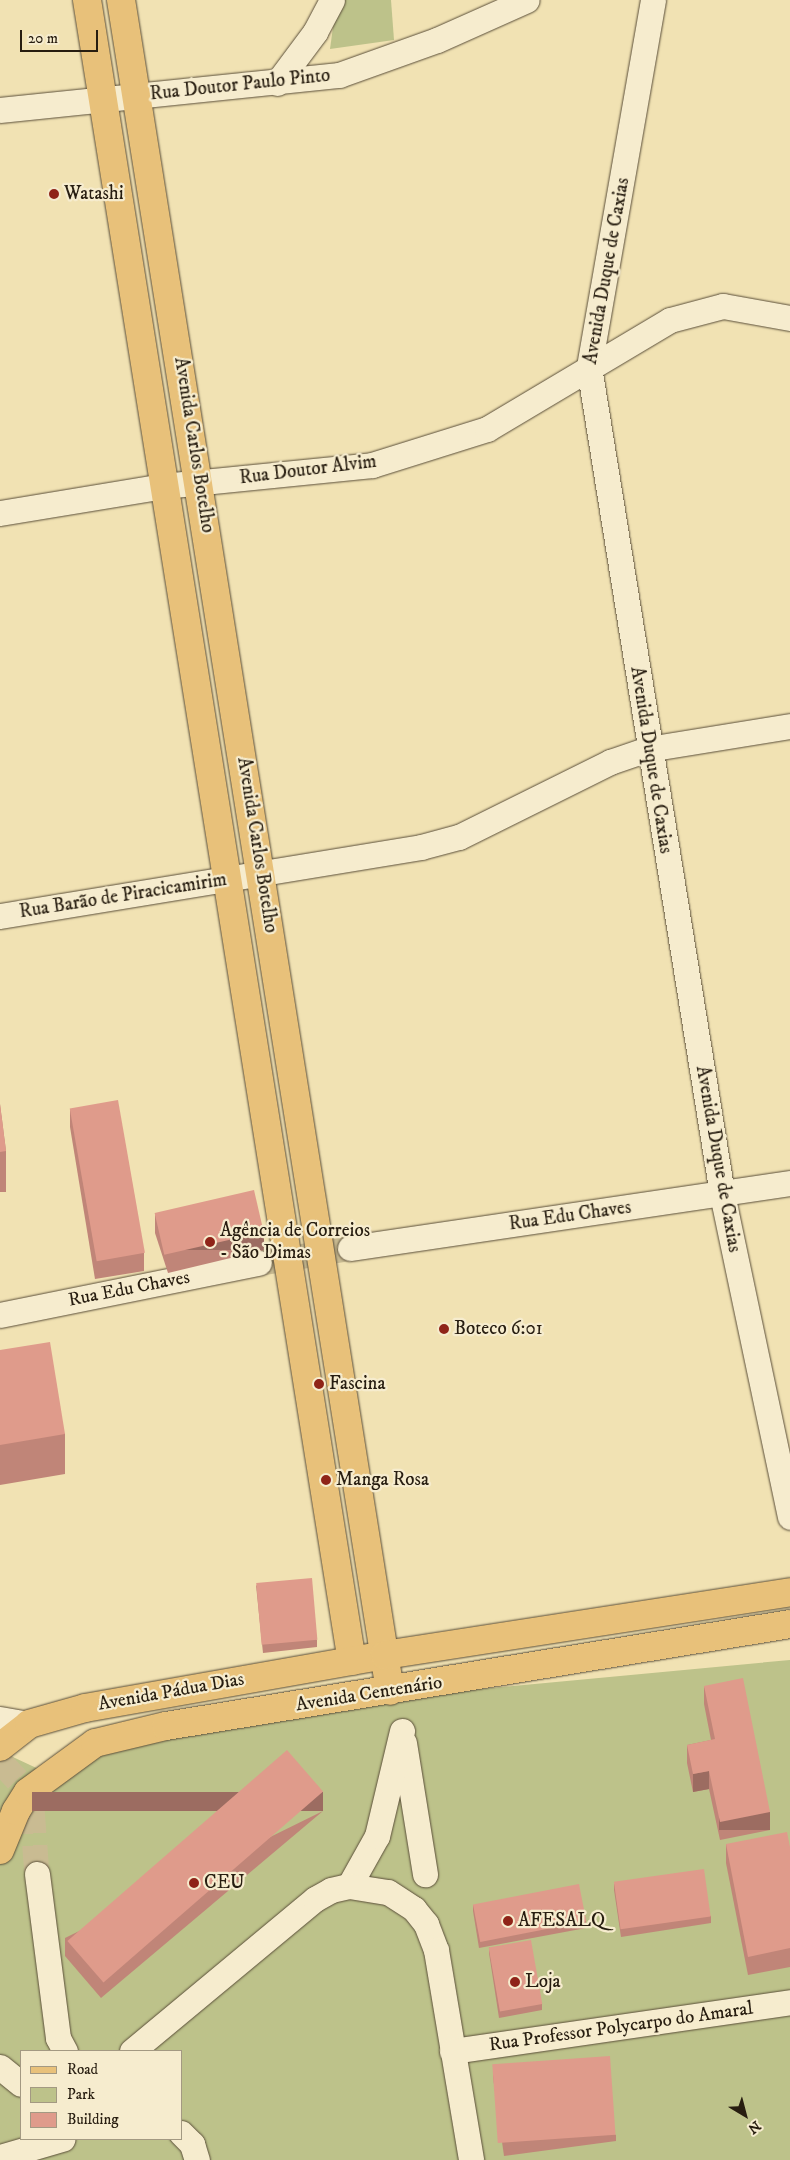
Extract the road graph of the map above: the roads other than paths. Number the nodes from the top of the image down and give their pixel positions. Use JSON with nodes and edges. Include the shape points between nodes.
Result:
{"nodes":[{"id":1,"x":87,"y":0,"type":"edge"},
{"id":2,"x":121,"y":0,"type":"edge"},
{"id":3,"x":332,"y":0,"type":"edge"},
{"id":4,"x":527,"y":0,"type":"edge"},
{"id":5,"x":653,"y":0,"type":"edge"},
{"id":6,"x":277,"y":83,"type":"junction"},
{"id":7,"x":138,"y":95,"type":"junction"},
{"id":8,"x":103,"y":97,"type":"junction"},
{"id":9,"x":0,"y":110,"type":"edge"},
{"id":10,"x":790,"y":318,"type":"edge"},
{"id":11,"x":589,"y":367,"type":"junction"},
{"id":12,"x":200,"y":482,"type":"junction"},
{"id":13,"x":163,"y":486,"type":"junction"},
{"id":14,"x":0,"y":513,"type":"edge"},
{"id":15,"x":790,"y":726,"type":"edge"},
{"id":16,"x":648,"y":749,"type":"junction"},
{"id":17,"x":261,"y":871,"type":"junction"},
{"id":18,"x":227,"y":879,"type":"junction"},
{"id":19,"x":0,"y":916,"type":"edge"},
{"id":20,"x":790,"y":1183,"type":"edge"},
{"id":21,"x":722,"y":1194,"type":"junction"},
{"id":22,"x":350,"y":1248,"type":"tunnel mouth"},
{"id":23,"x":259,"y":1263,"type":"tunnel mouth"},
{"id":24,"x":0,"y":1315,"type":"edge"},
{"id":25,"x":790,"y":1517,"type":"edge"},
{"id":26,"x":790,"y":1592,"type":"edge"},
{"id":27,"x":790,"y":1624,"type":"edge"},
{"id":28,"x":385,"y":1655,"type":"junction"},
{"id":29,"x":352,"y":1661,"type":"junction"},
{"id":30,"x":390,"y":1691,"type":"junction"},
{"id":31,"x":0,"y":1719,"type":"edge"},
{"id":32,"x":28,"y":1724,"type":"junction"},
{"id":33,"x":0,"y":1747,"type":"edge"},
{"id":34,"x":0,"y":1850,"type":"edge"},
{"id":35,"x":37,"y":1874,"type":"tunnel mouth"},
{"id":36,"x":425,"y":1874,"type":"dead end"},
{"id":37,"x":349,"y":1886,"type":"junction"},
{"id":38,"x":790,"y":2002,"type":"edge"},
{"id":39,"x":62,"y":2045,"type":"edge"},
{"id":40,"x":133,"y":2050,"type":"edge"},
{"id":41,"x":452,"y":2051,"type":"junction"},
{"id":42,"x":0,"y":2066,"type":"edge"},
{"id":43,"x":20,"y":2083,"type":"edge"},
{"id":44,"x":182,"y":2134,"type":"edge"},
{"id":45,"x":59,"y":2140,"type":"edge"},
{"id":46,"x":0,"y":2157,"type":"edge"},
{"id":47,"x":197,"y":2160,"type":"edge"},
{"id":48,"x":471,"y":2160,"type":"edge"}],
"edges":[{"from":1,"to":8,"type":"main road","name":"Avenida Carlos Botelho"},
{"from":2,"to":7,"type":"main road","name":"Avenida Carlos Botelho"},
{"from":3,"to":6,"type":"street","via":[[315,32]]},
{"from":4,"to":6,"type":"street","name":"Rua Doutor Paulo Pinto","via":[[437,40],[339,75]]},
{"from":5,"to":11,"type":"street","name":"Avenida Duque de Caxias"},
{"from":6,"to":7,"type":"street","name":"Rua Doutor Paulo Pinto"},
{"from":7,"to":8,"type":"street","name":"Rua Doutor Paulo Pinto"},
{"from":7,"to":12,"type":"main road","name":"Avenida Carlos Botelho"},
{"from":8,"to":9,"type":"street","name":"Rua Doutor Paulo Pinto"},
{"from":8,"to":13,"type":"main road","name":"Avenida Carlos Botelho"},
{"from":10,"to":11,"type":"street","name":"Rua Doutor Alvim","via":[[723,306],[670,320]]},
{"from":11,"to":12,"type":"street","name":"Rua Doutor Alvim","via":[[487,429],[372,465]]},
{"from":11,"to":16,"type":"street","name":"Avenida Duque de Caxias"},
{"from":12,"to":13,"type":"street","name":"Rua Doutor Alvim"},
{"from":12,"to":17,"type":"main road","name":"Avenida Carlos Botelho"},
{"from":13,"to":14,"type":"street","name":"Rua Doutor Alvim"},
{"from":13,"to":18,"type":"main road","name":"Avenida Carlos Botelho"},
{"from":15,"to":16,"type":"street","name":"Rua Barão de Piracicamirim"},
{"from":16,"to":17,"type":"street","name":"Rua Barão de Piracicamirim","via":[[610,762],[458,837],[421,847]]},
{"from":16,"to":21,"type":"street","name":"Avenida Duque de Caxias"},
{"from":17,"to":18,"type":"street","name":"Rua Barão de Piracicamirim"},
{"from":17,"to":28,"type":"main road","name":"Avenida Carlos Botelho"},
{"from":18,"to":19,"type":"street","name":"Rua Barão de Piracicamirim"},
{"from":18,"to":29,"type":"main road","name":"Avenida Carlos Botelho"},
{"from":20,"to":21,"type":"street","name":"Rua Edu Chaves"},
{"from":21,"to":22,"type":"street","name":"Rua Edu Chaves"},
{"from":21,"to":25,"type":"street","name":"Avenida Duque de Caxias"},
{"from":23,"to":24,"type":"street","name":"Rua Edu Chaves"},
{"from":26,"to":28,"type":"main road","name":"Avenida Centenário"},
{"from":27,"to":30,"type":"main road","name":"Avenida Centenário"},
{"from":28,"to":29,"type":"main road","name":"Avenida Centenário"},
{"from":28,"to":30,"type":"main road","name":"Avenida Carlos Botelho"},
{"from":29,"to":32,"type":"main road","name":"Avenida Pádua Dias","via":[[85,1708]]},
{"from":30,"to":34,"type":"main road","name":"Avenida Centenário","via":[[166,1726],[95,1743],[28,1792],[16,1811]]},
{"from":31,"to":32,"type":"street"},
{"from":32,"to":33,"type":"main road","name":"Avenida Pádua Dias"},
{"from":35,"to":39,"type":"street"},
{"from":36,"to":37,"type":"street","via":[[402,1731],[377,1836]]},
{"from":37,"to":40,"type":"street","via":[[331,1890],[315,1899]]},
{"from":37,"to":41,"type":"street","via":[[368,1887],[401,1898],[426,1924],[436,1950]]},
{"from":38,"to":41,"type":"street","name":"Rua Professor Polycarpo do Amaral"},
{"from":41,"to":48,"type":"street"},
{"from":42,"to":43,"type":"street"},
{"from":44,"to":47,"type":"street","via":[[192,2144]]},
{"from":45,"to":46,"type":"street"}]}
